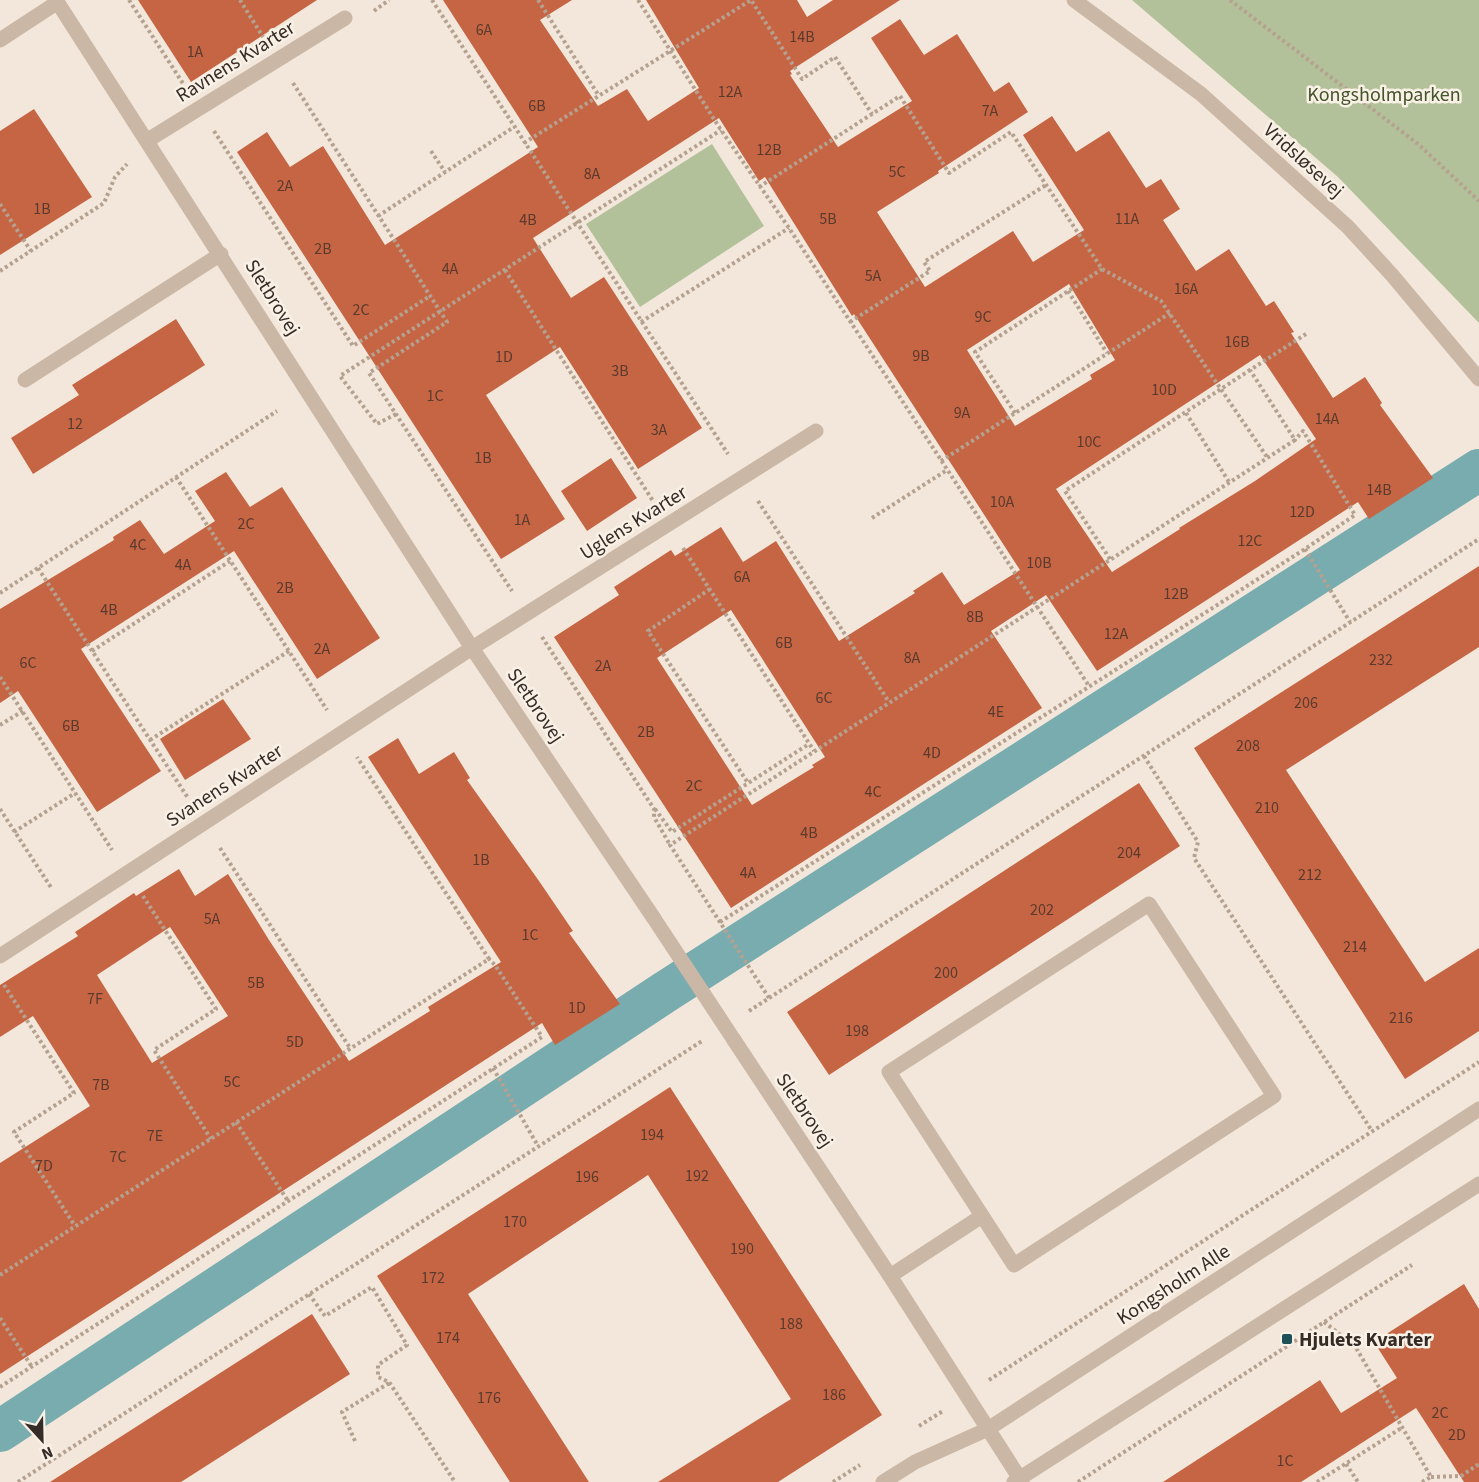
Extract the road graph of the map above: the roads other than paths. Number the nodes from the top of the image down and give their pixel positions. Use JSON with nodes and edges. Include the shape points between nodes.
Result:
{"nodes":[{"id":1,"x":1074,"y":0,"type":"edge"},
{"id":2,"x":57,"y":1,"type":"edge"},
{"id":3,"x":345,"y":18,"type":"dead end"},
{"id":4,"x":0,"y":40,"type":"edge"},
{"id":5,"x":147,"y":140,"type":"junction"},
{"id":6,"x":220,"y":254,"type":"junction"},
{"id":7,"x":1479,"y":379,"type":"edge"},
{"id":8,"x":25,"y":380,"type":"dead end"},
{"id":9,"x":816,"y":431,"type":"dead end"},
{"id":10,"x":472,"y":648,"type":"junction"},
{"id":11,"x":0,"y":956,"type":"edge"},
{"id":12,"x":1479,"y":1109,"type":"edge"},
{"id":13,"x":1479,"y":1184,"type":"edge"},
{"id":14,"x":982,"y":1216,"type":"junction"},
{"id":15,"x":890,"y":1276,"type":"junction"},
{"id":16,"x":988,"y":1429,"type":"junction"},
{"id":17,"x":1018,"y":1481,"type":"edge"},
{"id":18,"x":883,"y":1482,"type":"edge"}],
"edges":[{"from":1,"to":7,"type":"street","name":"Vridsløsevej","via":[[1201,94],[1348,227]]},
{"from":2,"to":4,"type":"street"},
{"from":2,"to":5,"type":"street","name":"Sletbrovej"},
{"from":3,"to":5,"type":"street","name":"Ravnens Kvarter"},
{"from":5,"to":6,"type":"street","name":"Sletbrovej"},
{"from":6,"to":8,"type":"street"},
{"from":6,"to":10,"type":"street","name":"Sletbrovej"},
{"from":9,"to":10,"type":"street","name":"Uglens Kvarter"},
{"from":10,"to":11,"type":"street","name":"Svanens Kvarter"},
{"from":10,"to":15,"type":"street","name":"Sletbrovej","bridge":true},
{"from":12,"to":16,"type":"street","name":"Kongsholm Alle"},
{"from":13,"to":17,"type":"street"},
{"from":14,"to":14,"type":"street","via":[[889,1072],[1149,904],[1274,1096],[1014,1265]]},
{"from":14,"to":15,"type":"street"},
{"from":15,"to":16,"type":"street","name":"Sletbrovej"},
{"from":16,"to":17,"type":"street","name":"Sletbrovej"},
{"from":16,"to":18,"type":"street","name":"Kongsholm Alle","via":[[915,1462]]}]}
